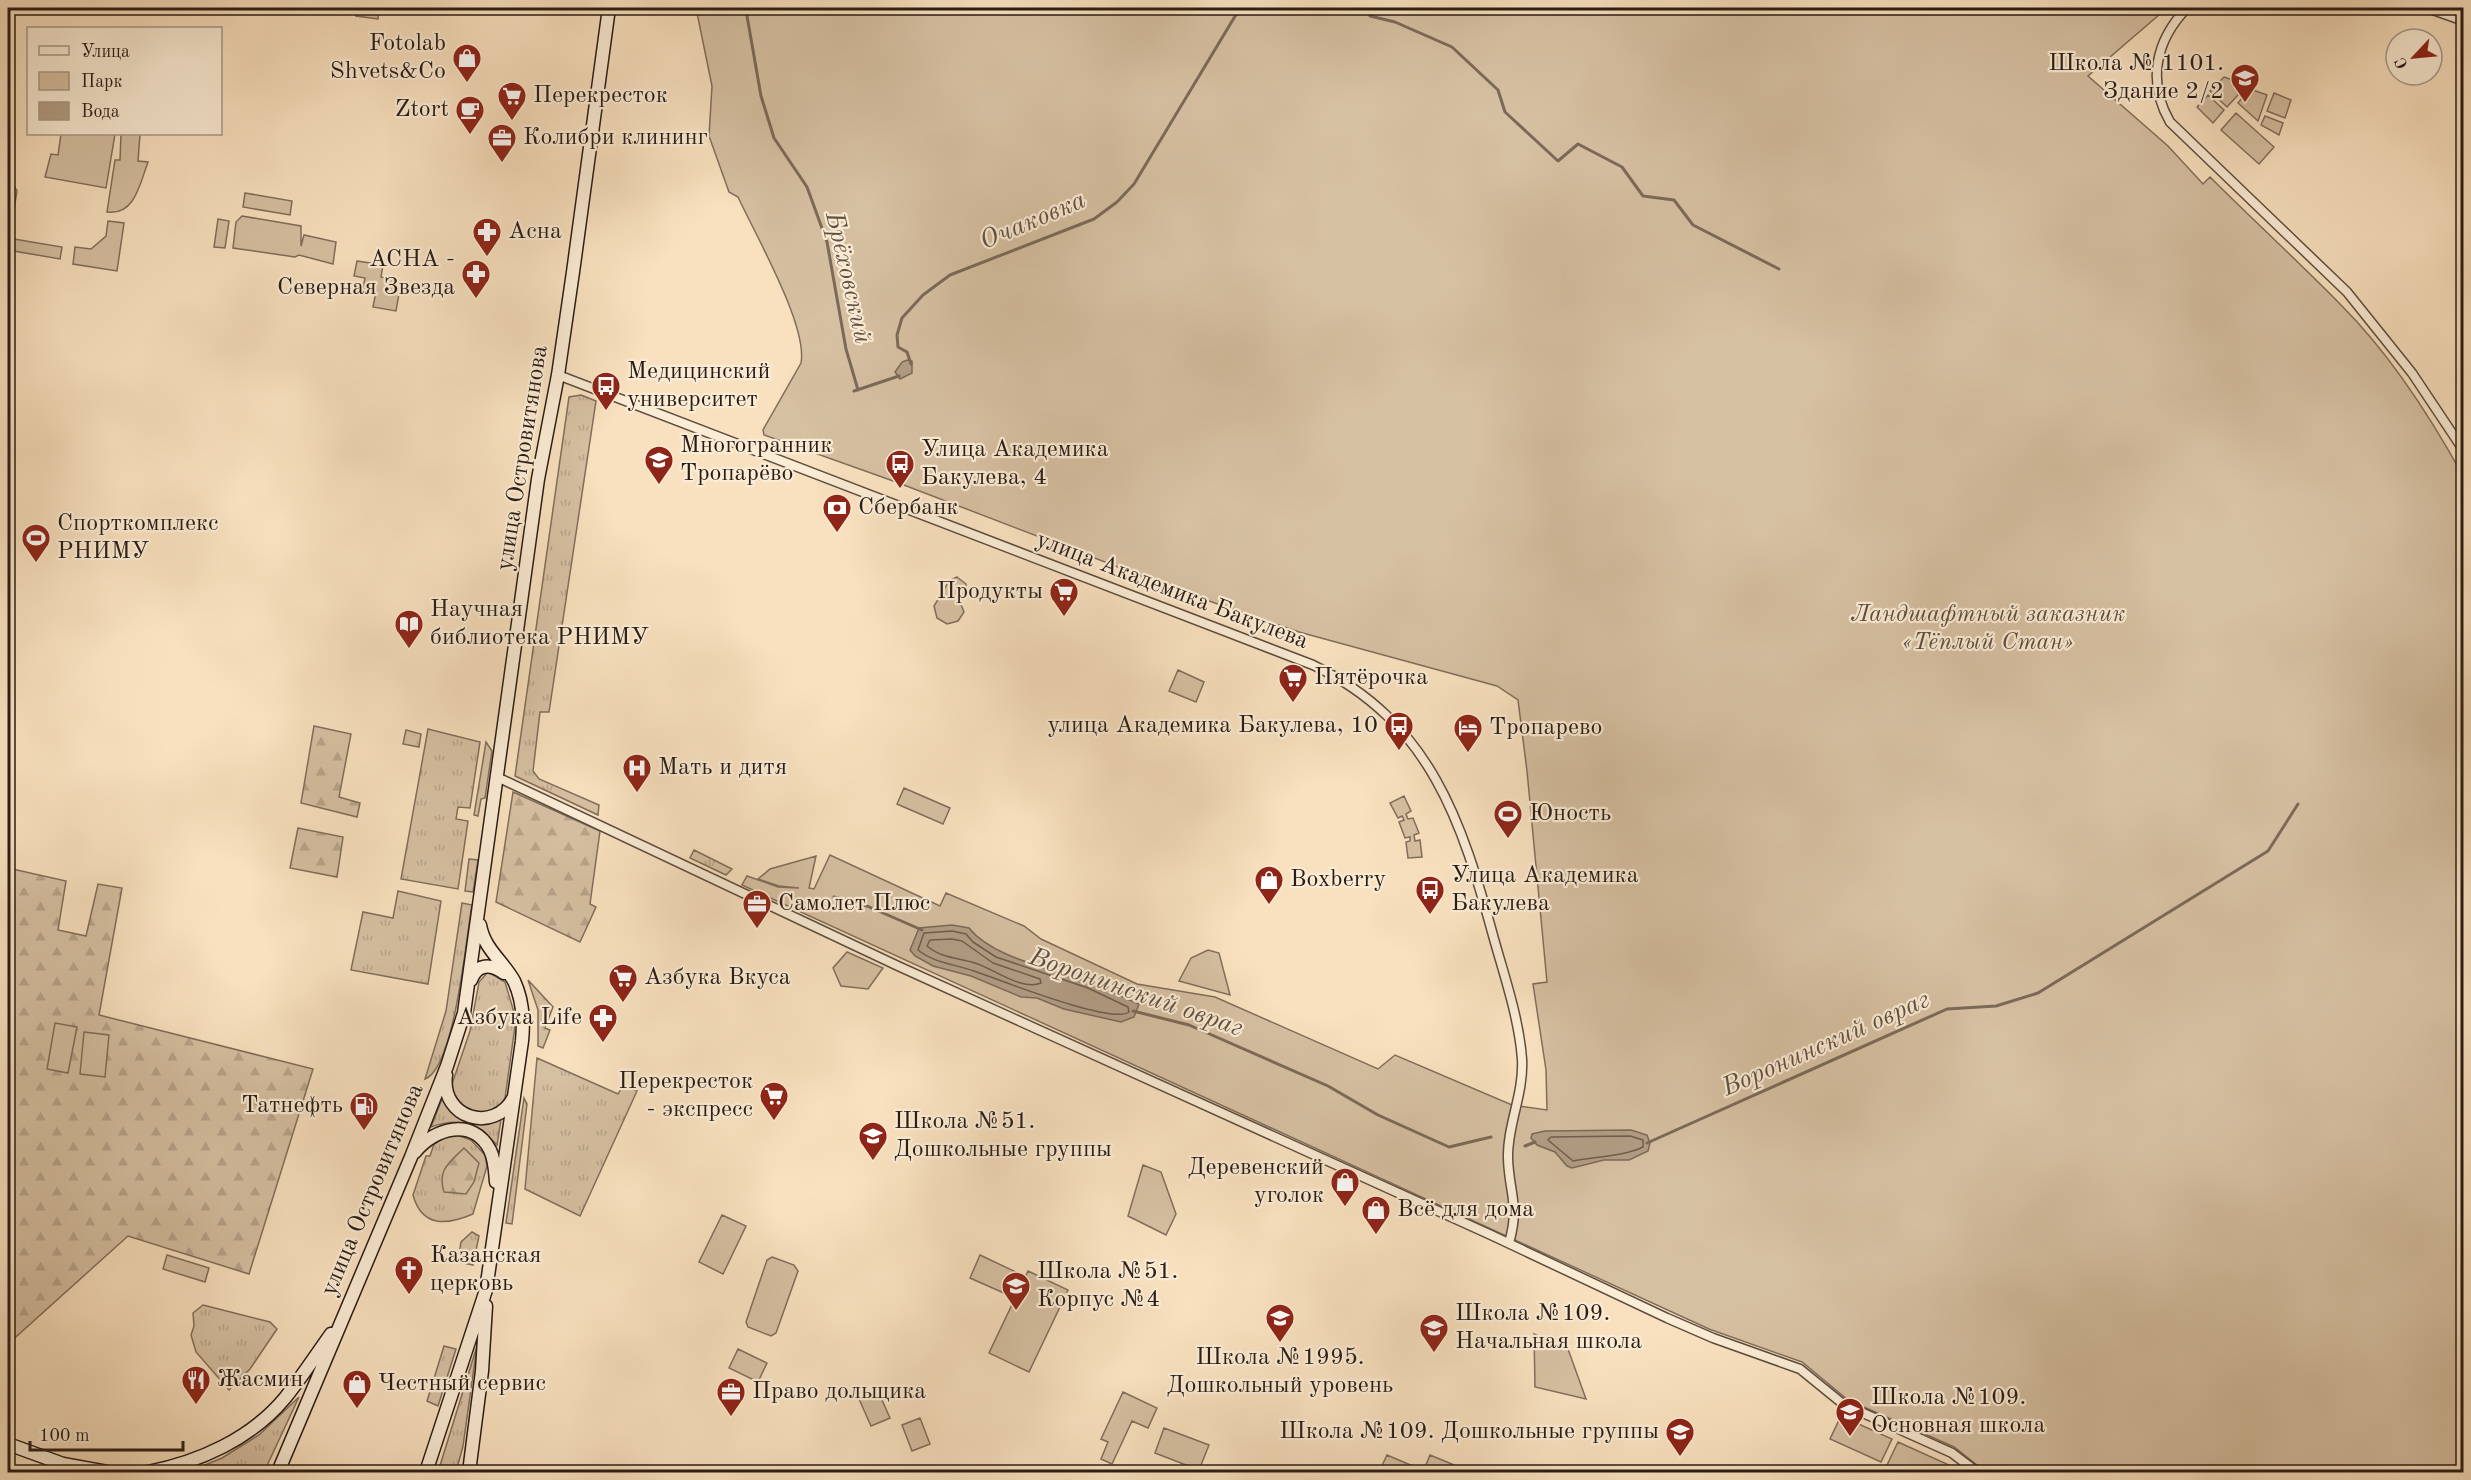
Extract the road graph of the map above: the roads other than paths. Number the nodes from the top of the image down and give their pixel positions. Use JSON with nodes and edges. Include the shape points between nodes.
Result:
{"nodes":[{"id":1,"x":609,"y":8,"type":"edge"},
{"id":2,"x":2187,"y":8,"type":"edge"},
{"id":3,"x":2427,"y":8,"type":"edge"},
{"id":4,"x":2463,"y":21,"type":"edge"},
{"id":5,"x":558,"y":375,"type":"junction"},
{"id":6,"x":2463,"y":451,"type":"edge"},
{"id":7,"x":497,"y":777,"type":"junction"},
{"id":8,"x":479,"y":915,"type":"junction"},
{"id":9,"x":469,"y":987,"type":"junction"},
{"id":10,"x":517,"y":990,"type":"junction"},
{"id":11,"x":447,"y":1066,"type":"junction"},
{"id":12,"x":514,"y":1096,"type":"junction"},
{"id":13,"x":411,"y":1157,"type":"junction"},
{"id":14,"x":497,"y":1201,"type":"junction"},
{"id":15,"x":1509,"y":1242,"type":"junction"},
{"id":16,"x":486,"y":1290,"type":"junction"},
{"id":17,"x":342,"y":1318,"type":"junction"},
{"id":18,"x":8,"y":1443,"type":"edge"},
{"id":19,"x":107,"y":1473,"type":"edge"},
{"id":20,"x":148,"y":1473,"type":"edge"},
{"id":21,"x":278,"y":1473,"type":"edge"},
{"id":22,"x":426,"y":1473,"type":"edge"},
{"id":23,"x":467,"y":1473,"type":"edge"},
{"id":24,"x":1977,"y":1473,"type":"edge"}],
"edges":[{"from":1,"to":5,"type":"main road","name":"улица Островитянова"},
{"from":2,"to":6,"type":"street","via":[[2169,28],[2158,58],[2157,93],[2170,122],[2347,292],[2412,372]]},
{"from":3,"to":4,"type":"street"},
{"from":5,"to":7,"type":"main road","name":"улица Островитянова","via":[[538,479]]},
{"from":5,"to":15,"type":"street","name":"улица Академика Бакулева","via":[[1313,665],[1361,693],[1388,715],[1427,765],[1456,816],[1518,1029],[1521,1090],[1508,1157],[1515,1204]]},
{"from":7,"to":8,"type":"main road","name":"улица Островитянова"},
{"from":7,"to":15,"type":"street","via":[[898,966]]},
{"from":8,"to":9,"type":"main road","name":"улица Островитянова"},
{"from":8,"to":10,"type":"main road","name":"улица Островитянова","via":[[488,948]]},
{"from":9,"to":10,"type":"main road","via":[[474,972],[488,966],[508,976]]},
{"from":9,"to":11,"type":"main road","name":"улица Островитянова"},
{"from":10,"to":12,"type":"main road","name":"улица Островитянова","via":[[523,1029]]},
{"from":11,"to":12,"type":"main road","via":[[449,1099],[466,1116],[494,1116]]},
{"from":11,"to":13,"type":"main road","name":"улица Островитянова"},
{"from":12,"to":14,"type":"main road","name":"улица Островитянова"},
{"from":13,"to":14,"type":"main road","via":[[439,1132],[454,1129],[476,1134],[492,1156]]},
{"from":13,"to":17,"type":"main road","name":"улица Островитянова"},
{"from":14,"to":16,"type":"main road","name":"улица Островитянова"},
{"from":15,"to":24,"type":"street","via":[[1713,1338],[1800,1369],[1843,1404],[1952,1453]]},
{"from":16,"to":22,"type":"main road","name":"улица Островитянова"},
{"from":16,"to":23,"type":"main road","via":[[482,1371]]},
{"from":17,"to":20,"type":"main road","via":[[284,1398],[261,1422],[209,1453]]},
{"from":17,"to":21,"type":"main road","name":"улица Островитянова"},
{"from":18,"to":19,"type":"main road","via":[[63,1464]]}]}
